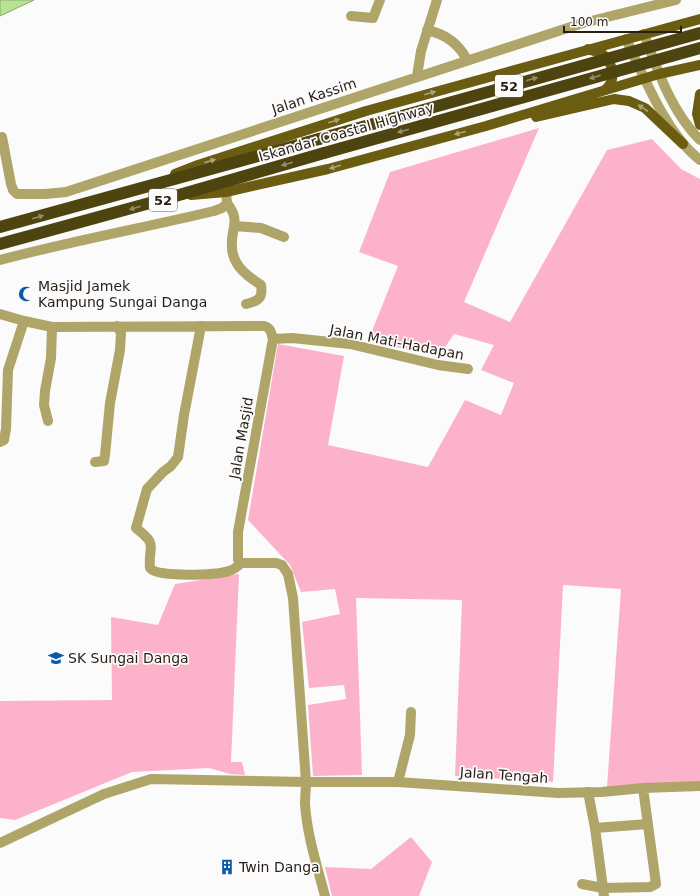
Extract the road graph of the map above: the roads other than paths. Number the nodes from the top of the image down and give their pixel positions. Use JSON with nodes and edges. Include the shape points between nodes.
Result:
{"nodes":[{"id":1,"x":380,"y":0,"type":"edge"},
{"id":2,"x":437,"y":0,"type":"edge"},
{"id":3,"x":676,"y":0,"type":"edge"},
{"id":4,"x":351,"y":16,"type":"dead end"},
{"id":5,"x":700,"y":19,"type":"edge"},
{"id":6,"x":680,"y":25,"type":"junction"},
{"id":7,"x":427,"y":30,"type":"junction"},
{"id":8,"x":700,"y":33,"type":"edge"},
{"id":9,"x":644,"y":34,"type":"junction"},
{"id":10,"x":626,"y":39,"type":"junction"},
{"id":11,"x":700,"y":48,"type":"edge"},
{"id":12,"x":588,"y":49,"type":"junction"},
{"id":13,"x":467,"y":60,"type":"junction"},
{"id":14,"x":699,"y":65,"type":"edge"},
{"id":15,"x":659,"y":74,"type":"junction"},
{"id":16,"x":417,"y":76,"type":"junction"},
{"id":17,"x":645,"y":78,"type":"junction"},
{"id":18,"x":605,"y":90,"type":"junction"},
{"id":19,"x":700,"y":94,"type":"edge"},
{"id":20,"x":361,"y":95,"type":"junction"},
{"id":21,"x":366,"y":111,"type":"junction"},
{"id":22,"x":700,"y":125,"type":"edge"},
{"id":23,"x":486,"y":126,"type":"junction"},
{"id":24,"x":2,"y":137,"type":"dead end"},
{"id":25,"x":700,"y":140,"type":"edge"},
{"id":26,"x":682,"y":144,"type":"junction"},
{"id":27,"x":700,"y":160,"type":"edge"},
{"id":28,"x":148,"y":187,"type":"junction"},
{"id":29,"x":66,"y":192,"type":"junction"},
{"id":30,"x":179,"y":196,"type":"junction"},
{"id":31,"x":226,"y":198,"type":"junction"},
{"id":32,"x":71,"y":207,"type":"junction"},
{"id":33,"x":235,"y":226,"type":"junction"},
{"id":34,"x":0,"y":227,"type":"edge"},
{"id":35,"x":284,"y":237,"type":"dead end"},
{"id":36,"x":3,"y":244,"type":"edge"},
{"id":37,"x":0,"y":260,"type":"edge"},
{"id":38,"x":246,"y":304,"type":"dead end"},
{"id":39,"x":0,"y":314,"type":"edge"},
{"id":40,"x":24,"y":321,"type":"junction"},
{"id":41,"x":117,"y":326,"type":"junction"},
{"id":42,"x":201,"y":326,"type":"junction"},
{"id":43,"x":52,"y":327,"type":"junction"},
{"id":44,"x":272,"y":338,"type":"junction"},
{"id":45,"x":468,"y":370,"type":"dead end"},
{"id":46,"x":48,"y":421,"type":"dead end"},
{"id":47,"x":0,"y":442,"type":"edge"},
{"id":48,"x":95,"y":462,"type":"dead end"},
{"id":49,"x":241,"y":562,"type":"junction"},
{"id":50,"x":411,"y":712,"type":"dead end"},
{"id":51,"x":306,"y":782,"type":"junction"},
{"id":52,"x":398,"y":782,"type":"junction"},
{"id":53,"x":700,"y":786,"type":"edge"},
{"id":54,"x":643,"y":788,"type":"junction"},
{"id":55,"x":588,"y":792,"type":"junction"},
{"id":56,"x":648,"y":824,"type":"junction"},
{"id":57,"x":595,"y":828,"type":"junction"},
{"id":58,"x":0,"y":843,"type":"edge"},
{"id":59,"x":582,"y":884,"type":"dead end"},
{"id":60,"x":603,"y":892,"type":"edge"},
{"id":61,"x":325,"y":896,"type":"edge"}],
"edges":[{"from":1,"to":4,"type":"street","via":[[373,18]]},
{"from":2,"to":7,"type":"street"},
{"from":3,"to":13,"type":"street","name":"Jalan Kassim","via":[[583,23]]},
{"from":5,"to":6,"type":"main road"},
{"from":6,"to":9,"type":"main road"},
{"from":6,"to":14,"type":"main road","via":[[669,47],[672,57],[678,65],[684,67]]},
{"from":7,"to":13,"type":"street","via":[[437,32],[452,41],[462,50]]},
{"from":7,"to":16,"type":"street"},
{"from":28,"to":8,"type":"highway","name":"Iskandar Coastal Highway","number":"52","one_way":true,"bridge":true},
{"from":9,"to":10,"type":"main road"},
{"from":9,"to":15,"type":"street"},
{"from":10,"to":12,"type":"main road"},
{"from":10,"to":17,"type":"street"},
{"from":11,"to":30,"type":"highway","name":"Iskandar Coastal Highway","number":"52","one_way":true,"bridge":true},
{"from":12,"to":18,"type":"main road","via":[[601,53],[611,67],[611,83]]},
{"from":21,"to":12,"type":"main road","one_way":true},
{"from":13,"to":16,"type":"street","name":"Jalan Kassim"},
{"from":14,"to":15,"type":"main road"},
{"from":15,"to":17,"type":"main road"},
{"from":15,"to":25,"type":"street","via":[[673,103],[690,130]]},
{"from":16,"to":20,"type":"street","name":"Jalan Kassim"},
{"from":17,"to":18,"type":"main road"},
{"from":17,"to":26,"type":"street","via":[[656,102]]},
{"from":18,"to":23,"type":"main road"},
{"from":19,"to":22,"type":"main road"},
{"from":20,"to":21,"type":"street"},
{"from":20,"to":29,"type":"street","name":"Jalan Kassim"},
{"from":28,"to":21,"type":"main road","one_way":true,"via":[[198,164]]},
{"from":26,"to":23,"type":"main road","one_way":true,"via":[[645,108],[629,100],[614,100]]},
{"from":23,"to":31,"type":"main road","one_way":true},
{"from":24,"to":29,"type":"street","name":"Jalan Kassim","via":[[12,190],[17,194]]},
{"from":26,"to":27,"type":"street"},
{"from":28,"to":32,"type":"highway","name":"Iskandar Coastal Highway","number":"52"},
{"from":29,"to":32,"type":"street"},
{"from":30,"to":31,"type":"main road"},
{"from":30,"to":36,"type":"highway","name":"Iskandar Coastal Highway","number":"52","one_way":true},
{"from":31,"to":33,"type":"street"},
{"from":31,"to":37,"type":"street","via":[[222,208],[214,211],[65,243]]},
{"from":34,"to":32,"type":"highway","name":"Iskandar Coastal Highway","number":"52","one_way":true},
{"from":33,"to":35,"type":"street","via":[[260,228]]},
{"from":33,"to":38,"type":"street","via":[[232,243],[234,259],[239,269],[261,285],[262,292],[255,302]]},
{"from":39,"to":40,"type":"street"},
{"from":40,"to":43,"type":"street"},
{"from":40,"to":47,"type":"street","via":[[8,370],[6,429],[4,440]]},
{"from":41,"to":42,"type":"street"},
{"from":41,"to":43,"type":"street"},
{"from":41,"to":48,"type":"street","via":[[121,333],[120,350],[110,403],[105,455],[104,461]]},
{"from":42,"to":44,"type":"street","via":[[264,326],[268,327]]},
{"from":42,"to":49,"type":"street","via":[[178,457],[147,489],[136,528],[148,538],[151,546],[150,568],[157,573],[229,572]]},
{"from":43,"to":46,"type":"street","via":[[51,358],[44,405]]},
{"from":44,"to":45,"type":"street","name":"Jalan Mati-Hadapan","via":[[350,344]]},
{"from":44,"to":49,"type":"street","name":"Jalan Masjid","via":[[238,532],[237,556]]},
{"from":49,"to":51,"type":"street","via":[[276,563],[282,565],[288,574],[293,598]]},
{"from":50,"to":52,"type":"street","via":[[410,735]]},
{"from":51,"to":52,"type":"street","name":"Jalan Tengah"},
{"from":51,"to":58,"type":"street","name":"Jalan Tengah","via":[[151,779],[104,794]]},
{"from":51,"to":61,"type":"street","via":[[306,814]]},
{"from":52,"to":55,"type":"street","name":"Jalan Tengah","via":[[558,793]]},
{"from":53,"to":54,"type":"street","name":"Jalan Tengah"},
{"from":54,"to":55,"type":"street","name":"Jalan Tengah"},
{"from":54,"to":56,"type":"street"},
{"from":55,"to":57,"type":"street"},
{"from":56,"to":57,"type":"street"},
{"from":56,"to":60,"type":"street","via":[[656,884],[650,887]]},
{"from":57,"to":60,"type":"street"},
{"from":59,"to":60,"type":"street"}]}
